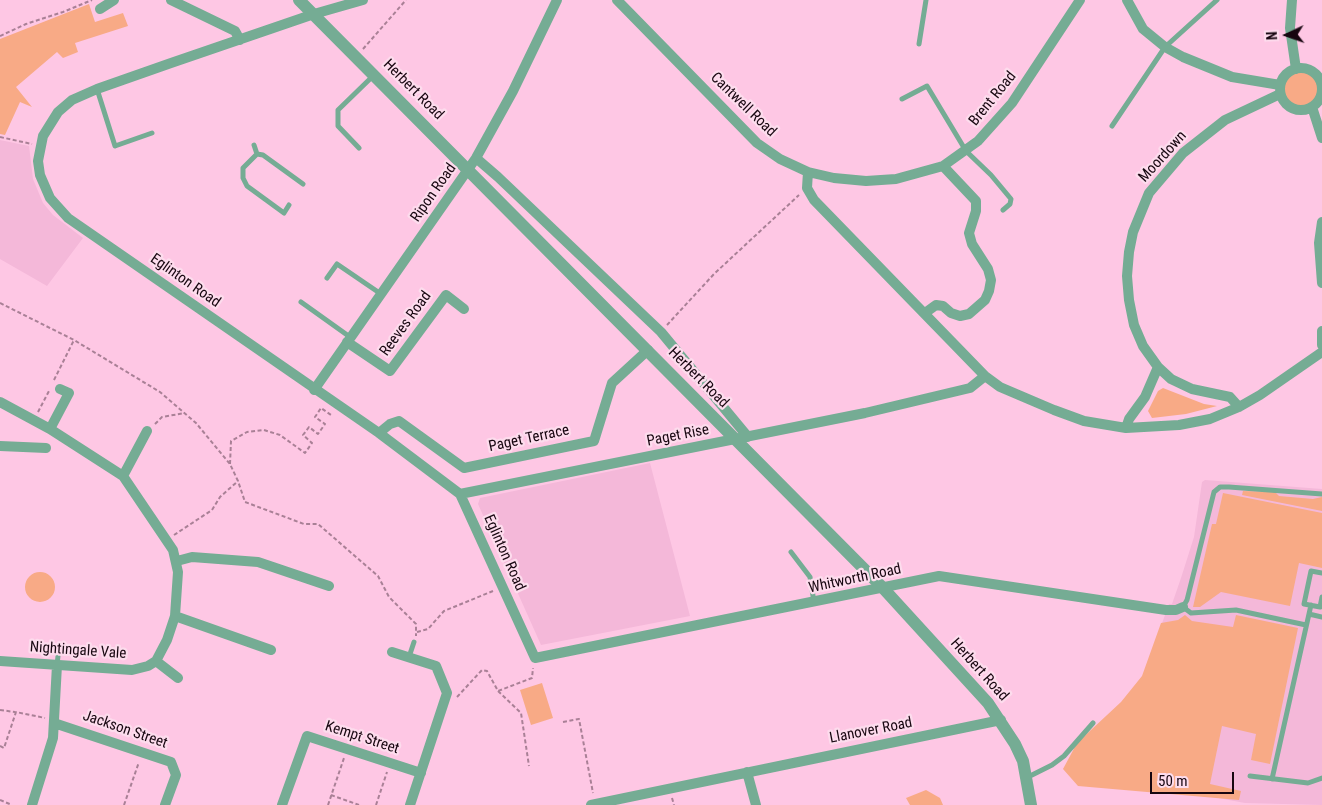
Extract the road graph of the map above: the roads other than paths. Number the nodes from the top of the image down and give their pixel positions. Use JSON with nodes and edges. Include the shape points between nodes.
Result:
{"nodes":[{"id":1,"x":114,"y":0,"type":"edge"},
{"id":2,"x":171,"y":0,"type":"edge"},
{"id":3,"x":300,"y":0,"type":"edge"},
{"id":4,"x":363,"y":0,"type":"edge"},
{"id":5,"x":557,"y":0,"type":"edge"},
{"id":6,"x":617,"y":0,"type":"edge"},
{"id":7,"x":926,"y":0,"type":"edge"},
{"id":8,"x":1080,"y":0,"type":"edge"},
{"id":9,"x":1127,"y":0,"type":"edge"},
{"id":10,"x":1217,"y":0,"type":"edge"},
{"id":11,"x":1292,"y":0,"type":"edge"},
{"id":12,"x":100,"y":8,"type":"dead end"},
{"id":13,"x":314,"y":14,"type":"junction"},
{"id":14,"x":240,"y":40,"type":"junction"},
{"id":15,"x":919,"y":44,"type":"dead end"},
{"id":16,"x":1165,"y":47,"type":"junction"},
{"id":17,"x":1296,"y":69,"type":"junction"},
{"id":18,"x":375,"y":74,"type":"junction"},
{"id":19,"x":1322,"y":85,"type":"edge"},
{"id":20,"x":97,"y":89,"type":"junction"},
{"id":21,"x":1280,"y":90,"type":"junction"},
{"id":22,"x":902,"y":99,"type":"dead end"},
{"id":23,"x":1312,"y":107,"type":"junction"},
{"id":24,"x":1112,"y":126,"type":"dead end"},
{"id":25,"x":152,"y":133,"type":"dead end"},
{"id":26,"x":1322,"y":138,"type":"edge"},
{"id":27,"x":254,"y":145,"type":"dead end"},
{"id":28,"x":359,"y":148,"type":"dead end"},
{"id":29,"x":966,"y":151,"type":"junction"},
{"id":30,"x":258,"y":154,"type":"junction"},
{"id":31,"x":472,"y":164,"type":"junction"},
{"id":32,"x":943,"y":166,"type":"junction"},
{"id":33,"x":808,"y":172,"type":"junction"},
{"id":34,"x":303,"y":184,"type":"dead end"},
{"id":35,"x":290,"y":205,"type":"dead end"},
{"id":36,"x":1003,"y":210,"type":"dead end"},
{"id":37,"x":1322,"y":222,"type":"edge"},
{"id":38,"x":327,"y":278,"type":"dead end"},
{"id":39,"x":1322,"y":283,"type":"edge"},
{"id":40,"x":381,"y":294,"type":"junction"},
{"id":41,"x":302,"y":302,"type":"dead end"},
{"id":42,"x":464,"y":309,"type":"dead end"},
{"id":43,"x":925,"y":313,"type":"junction"},
{"id":44,"x":1322,"y":331,"type":"edge"},
{"id":45,"x":349,"y":340,"type":"junction"},
{"id":46,"x":1322,"y":345,"type":"edge"},
{"id":47,"x":648,"y":350,"type":"junction"},
{"id":48,"x":1322,"y":352,"type":"edge"},
{"id":49,"x":1158,"y":367,"type":"junction"},
{"id":50,"x":985,"y":376,"type":"junction"},
{"id":51,"x":60,"y":388,"type":"dead end"},
{"id":52,"x":314,"y":390,"type":"junction"},
{"id":53,"x":0,"y":402,"type":"edge"},
{"id":54,"x":1239,"y":407,"type":"junction"},
{"id":55,"x":1126,"y":428,"type":"junction"},
{"id":56,"x":50,"y":429,"type":"junction"},
{"id":57,"x":147,"y":432,"type":"road end"},
{"id":58,"x":379,"y":433,"type":"junction"},
{"id":59,"x":742,"y":438,"type":"junction"},
{"id":60,"x":0,"y":446,"type":"edge"},
{"id":61,"x":46,"y":448,"type":"dead end"},
{"id":62,"x":123,"y":476,"type":"junction"},
{"id":63,"x":460,"y":494,"type":"junction"},
{"id":64,"x":1322,"y":494,"type":"edge"},
{"id":65,"x":791,"y":552,"type":"dead end"},
{"id":66,"x":177,"y":562,"type":"junction"},
{"id":67,"x":1322,"y":573,"type":"edge"},
{"id":68,"x":329,"y":586,"type":"dead end"},
{"id":69,"x":882,"y":588,"type":"junction"},
{"id":70,"x":1322,"y":597,"type":"edge"},
{"id":71,"x":814,"y":603,"type":"junction"},
{"id":72,"x":1311,"y":606,"type":"junction"},
{"id":73,"x":1183,"y":608,"type":"junction"},
{"id":74,"x":1309,"y":614,"type":"junction"},
{"id":75,"x":175,"y":616,"type":"junction"},
{"id":76,"x":1322,"y":617,"type":"edge"},
{"id":77,"x":1306,"y":625,"type":"junction"},
{"id":78,"x":414,"y":642,"type":"road end"},
{"id":79,"x":271,"y":650,"type":"dead end"},
{"id":80,"x":392,"y":652,"type":"dead end"},
{"id":81,"x":409,"y":657,"type":"junction"},
{"id":82,"x":534,"y":658,"type":"joint"},
{"id":83,"x":58,"y":660,"type":"junction"},
{"id":84,"x":0,"y":661,"type":"edge"},
{"id":85,"x":156,"y":661,"type":"junction"},
{"id":86,"x":178,"y":678,"type":"dead end"},
{"id":87,"x":1001,"y":720,"type":"junction"},
{"id":88,"x":54,"y":721,"type":"junction"},
{"id":89,"x":1093,"y":723,"type":"dead end"},
{"id":90,"x":747,"y":772,"type":"junction"},
{"id":91,"x":421,"y":773,"type":"junction"},
{"id":92,"x":1250,"y":776,"type":"dead end"},
{"id":93,"x":1028,"y":777,"type":"junction"},
{"id":94,"x":1322,"y":778,"type":"edge"},
{"id":95,"x":1272,"y":779,"type":"junction"},
{"id":96,"x":593,"y":804,"type":"edge"},
{"id":97,"x":32,"y":805,"type":"edge"},
{"id":98,"x":165,"y":805,"type":"edge"},
{"id":99,"x":282,"y":805,"type":"edge"},
{"id":100,"x":410,"y":805,"type":"edge"},
{"id":101,"x":756,"y":805,"type":"edge"},
{"id":102,"x":1031,"y":805,"type":"edge"}],
"edges":[{"from":1,"to":12,"type":"street"},
{"from":2,"to":14,"type":"street","via":[[235,31]]},
{"from":3,"to":13,"type":"street","name":"Herbert Road"},
{"from":4,"to":13,"type":"street","name":"Eglinton Road"},
{"from":5,"to":31,"type":"street","name":"Ripon Road","via":[[513,91]]},
{"from":6,"to":33,"type":"street","name":"Cantwell Road","via":[[758,143],[780,159]]},
{"from":7,"to":15,"type":"lane"},
{"from":8,"to":29,"type":"street","name":"Brent Road","via":[[997,123]]},
{"from":9,"to":16,"type":"street","via":[[1143,28]]},
{"from":10,"to":16,"type":"lane"},
{"from":11,"to":17,"type":"street","via":[[1290,28]]},
{"from":13,"to":14,"type":"street","name":"Eglinton Road"},
{"from":13,"to":18,"type":"street","name":"Herbert Road","via":[[357,62]]},
{"from":14,"to":20,"type":"street","name":"Eglinton Road"},
{"from":16,"to":21,"type":"street","via":[[1204,67]]},
{"from":16,"to":24,"type":"lane"},
{"from":17,"to":19,"type":"street","via":[[1312,72]]},
{"from":17,"to":21,"type":"street","via":[[1289,72]]},
{"from":18,"to":28,"type":"lane","via":[[338,110],[338,126]]},
{"from":18,"to":31,"type":"street","name":"Herbert Road"},
{"from":19,"to":23,"type":"street","via":[[1320,98]]},
{"from":20,"to":25,"type":"lane","via":[[115,146]]},
{"from":20,"to":52,"type":"street","name":"Eglinton Road","via":[[72,100],[58,112],[43,136],[38,161],[50,198],[68,218]]},
{"from":21,"to":23,"type":"street","via":[[1283,100],[1293,109]]},
{"from":21,"to":49,"type":"street","name":"Moordown","via":[[1225,120],[1190,147],[1155,186],[1139,214],[1129,252],[1127,276],[1134,324],[1143,346]]},
{"from":22,"to":29,"type":"lane","via":[[927,86]]},
{"from":23,"to":26,"type":"street"},
{"from":27,"to":30,"type":"lane"},
{"from":29,"to":32,"type":"street","name":"Brent Road"},
{"from":29,"to":36,"type":"lane","via":[[1011,199]]},
{"from":30,"to":34,"type":"lane"},
{"from":30,"to":35,"type":"lane","via":[[243,168],[246,186],[284,212]]},
{"from":31,"to":40,"type":"street","name":"Ripon Road"},
{"from":31,"to":47,"type":"street","name":"Herbert Road"},
{"from":31,"to":59,"type":"street","name":"Herbert Road","via":[[498,177],[661,332]]},
{"from":32,"to":33,"type":"street","name":"Brent Road","via":[[896,179],[866,181]]},
{"from":32,"to":43,"type":"street","via":[[976,201],[969,233],[991,280],[985,300],[969,314],[960,316],[936,305]]},
{"from":33,"to":43,"type":"street","via":[[807,188],[814,200]]},
{"from":37,"to":39,"type":"street","via":[[1319,242]]},
{"from":38,"to":40,"type":"lane","via":[[337,264]]},
{"from":40,"to":45,"type":"street","name":"Ripon Road"},
{"from":41,"to":45,"type":"lane"},
{"from":42,"to":45,"type":"street","name":"Reeves Road","via":[[446,295],[390,371]]},
{"from":43,"to":50,"type":"street"},
{"from":44,"to":46,"type":"street"},
{"from":45,"to":52,"type":"street","name":"Ripon Road"},
{"from":47,"to":58,"type":"street","name":"Paget Terrace","via":[[612,383],[594,441],[464,468],[399,421]]},
{"from":47,"to":59,"type":"street","name":"Herbert Road"},
{"from":48,"to":54,"type":"street"},
{"from":49,"to":54,"type":"street","name":"Moordown","via":[[1171,379],[1192,389],[1230,397]]},
{"from":49,"to":55,"type":"street"},
{"from":50,"to":55,"type":"street","via":[[1054,410],[1084,421]]},
{"from":50,"to":59,"type":"street","name":"Paget Rise","via":[[970,388]]},
{"from":51,"to":56,"type":"street","via":[[69,393]]},
{"from":52,"to":58,"type":"street","name":"Eglinton Road"},
{"from":53,"to":56,"type":"street"},
{"from":54,"to":55,"type":"street","via":[[1210,419],[1179,425]]},
{"from":56,"to":62,"type":"street"},
{"from":57,"to":62,"type":"street"},
{"from":58,"to":63,"type":"street","name":"Eglinton Road"},
{"from":59,"to":63,"type":"street","name":"Paget Rise"},
{"from":59,"to":69,"type":"street","name":"Herbert Road"},
{"from":60,"to":61,"type":"street"},
{"from":62,"to":66,"type":"street","via":[[167,540]]},
{"from":63,"to":82,"type":"street","name":"Eglinton Road"},
{"from":64,"to":73,"type":"lane","via":[[1220,487],[1210,499]]},
{"from":65,"to":71,"type":"lane","via":[[810,578]]},
{"from":66,"to":68,"type":"street","via":[[192,557],[258,562]]},
{"from":66,"to":75,"type":"street"},
{"from":67,"to":72,"type":"lane","via":[[1311,571],[1304,604]]},
{"from":69,"to":71,"type":"street","name":"Whitworth Road"},
{"from":69,"to":73,"type":"street","name":"Whitworth Road","via":[[940,576],[1166,610]]},
{"from":69,"to":87,"type":"street","name":"Herbert Road"},
{"from":70,"to":72,"type":"lane","via":[[1320,607]]},
{"from":71,"to":82,"type":"street","name":"Whitworth Road"},
{"from":72,"to":74,"type":"lane"},
{"from":73,"to":77,"type":"lane","via":[[1191,613],[1236,610]]},
{"from":74,"to":76,"type":"lane"},
{"from":74,"to":77,"type":"lane"},
{"from":75,"to":79,"type":"street"},
{"from":75,"to":85,"type":"street","via":[[163,651]]},
{"from":77,"to":95,"type":"lane"},
{"from":78,"to":81,"type":"lane"},
{"from":80,"to":81,"type":"street"},
{"from":81,"to":91,"type":"street","via":[[436,666],[446,693]]},
{"from":83,"to":84,"type":"street","name":"Nightingale Vale"},
{"from":83,"to":85,"type":"street","name":"Nightingale Vale","via":[[132,670]]},
{"from":83,"to":88,"type":"street"},
{"from":85,"to":86,"type":"street"},
{"from":87,"to":90,"type":"street","name":"Llanover Road"},
{"from":87,"to":93,"type":"street","name":"Herbert Road","via":[[1020,752]]},
{"from":88,"to":97,"type":"street","via":[[53,738]]},
{"from":88,"to":98,"type":"street","name":"Jackson Street","via":[[166,759],[176,775]]},
{"from":89,"to":93,"type":"lane","via":[[1052,766]]},
{"from":90,"to":96,"type":"street","name":"Llanover Road"},
{"from":90,"to":101,"type":"street"},
{"from":91,"to":99,"type":"street","name":"Kempt Street","via":[[307,736]]},
{"from":91,"to":100,"type":"street"},
{"from":92,"to":95,"type":"lane"},
{"from":93,"to":102,"type":"street","name":"Herbert Road"},
{"from":94,"to":95,"type":"lane","via":[[1308,783]]}]}
